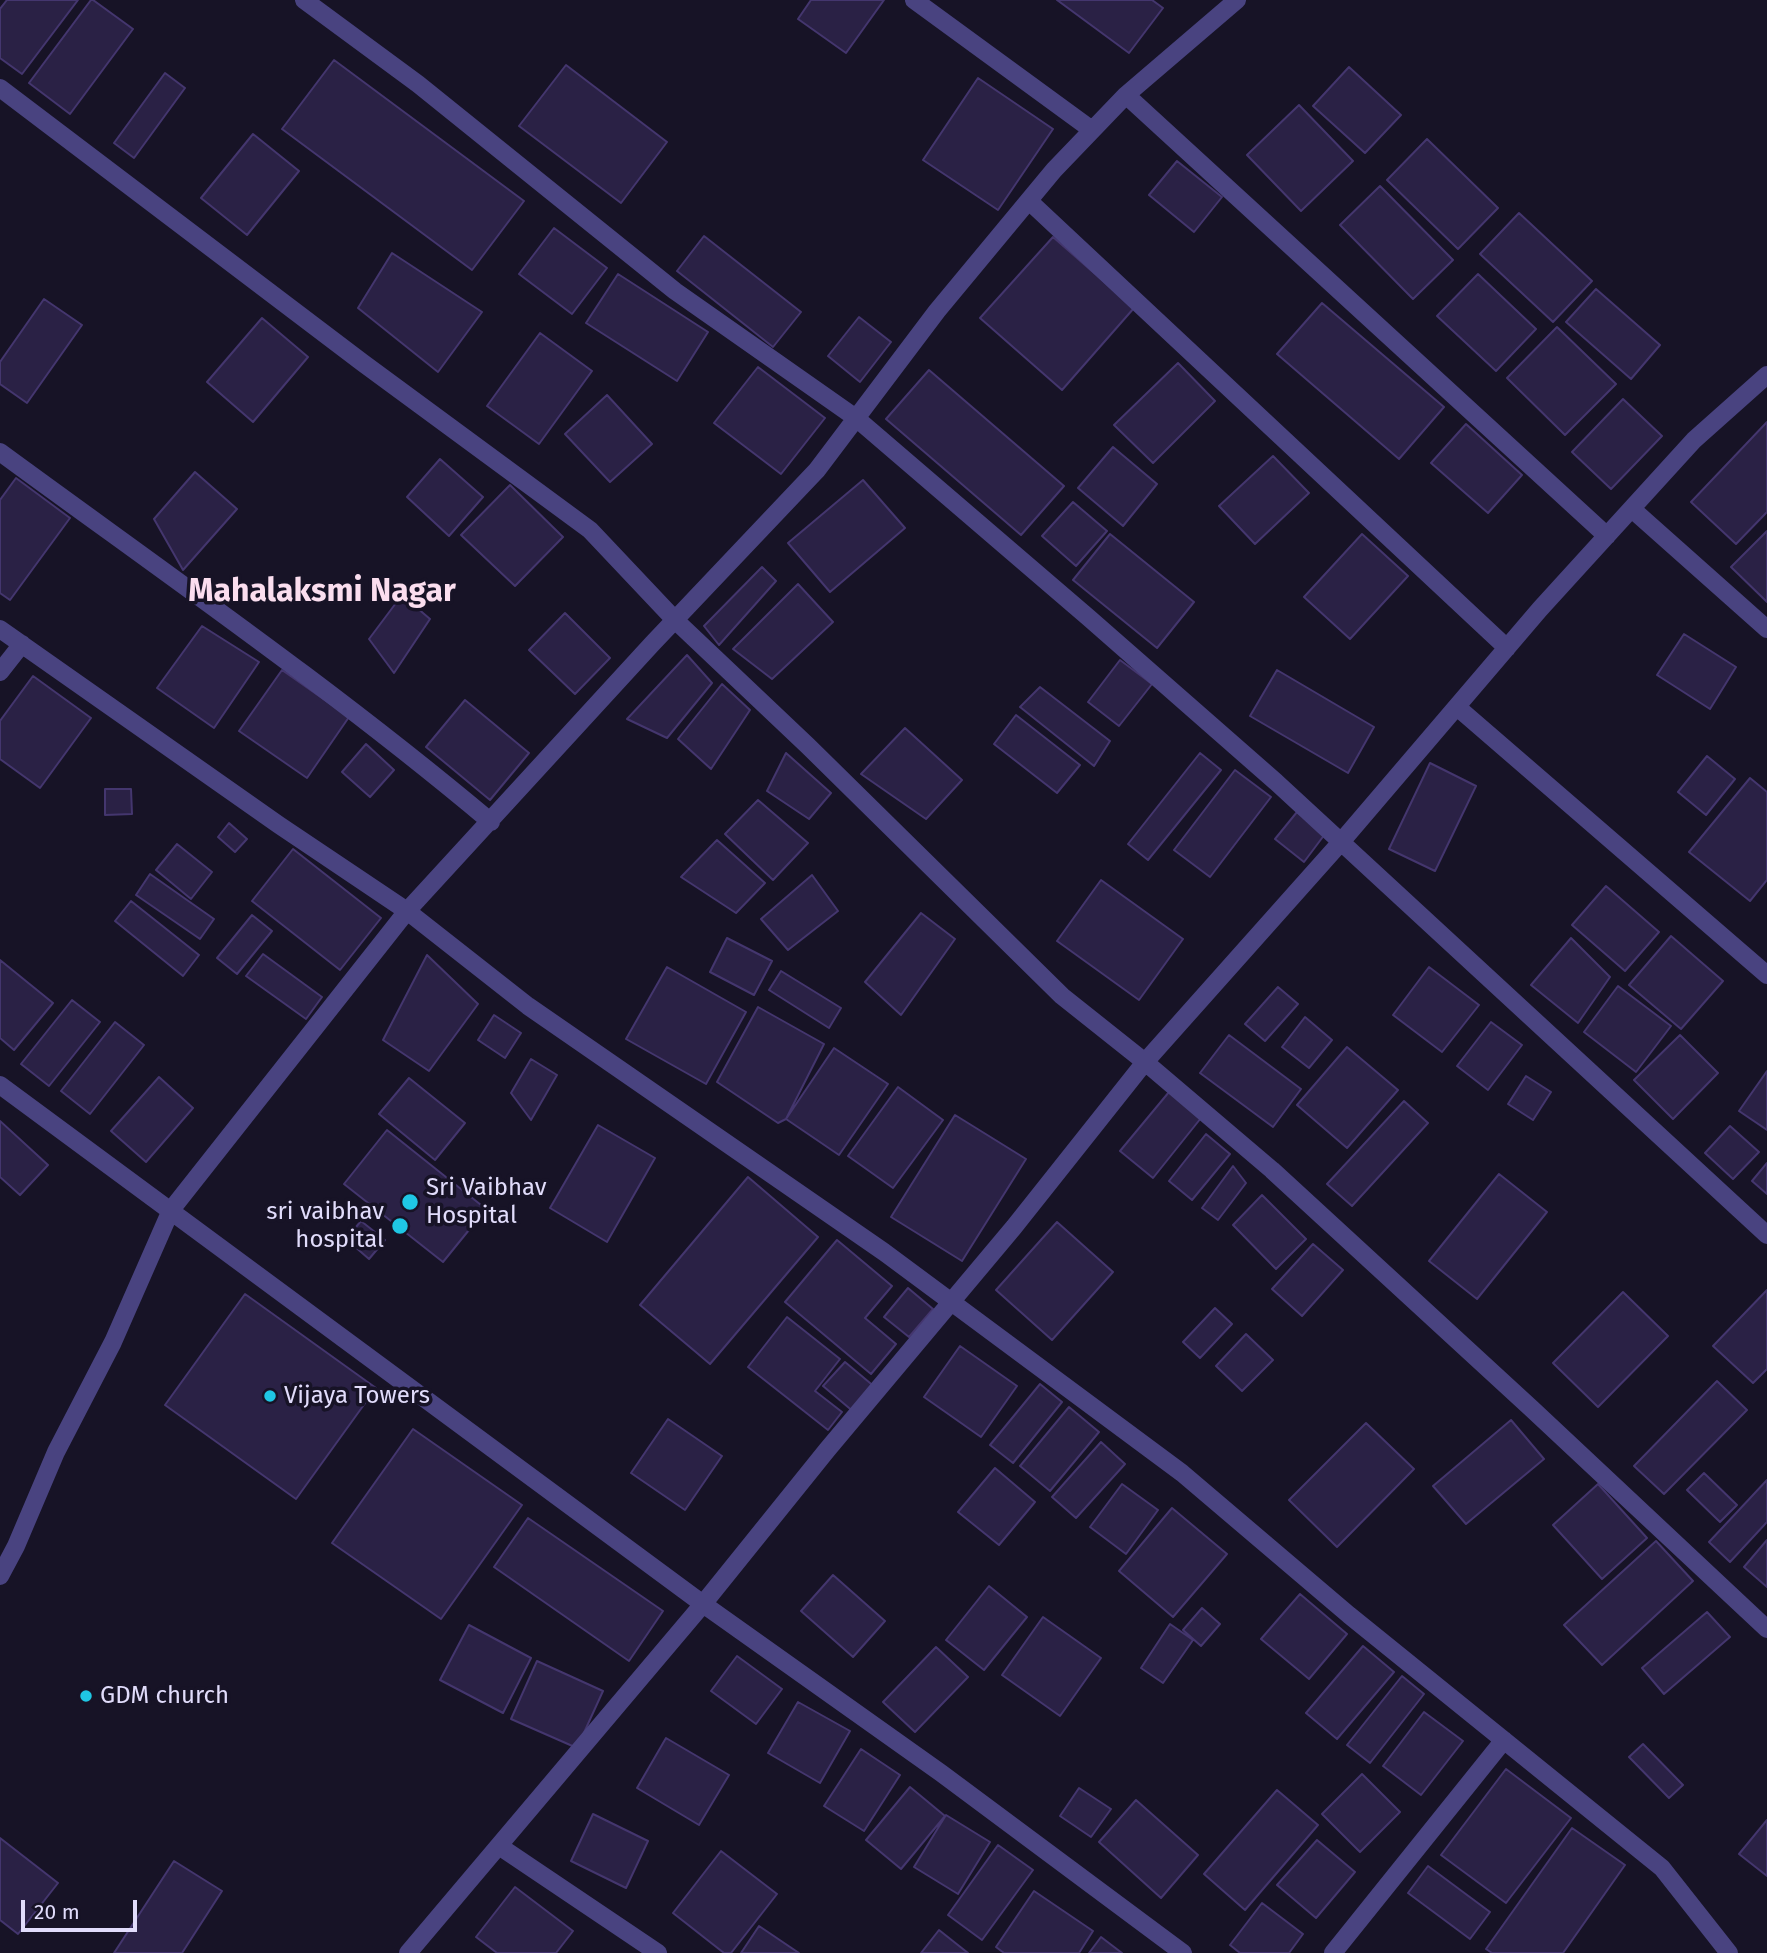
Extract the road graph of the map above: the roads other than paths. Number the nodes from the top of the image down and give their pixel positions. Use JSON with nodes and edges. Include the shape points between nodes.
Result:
{"nodes":[{"id":1,"x":304,"y":0,"type":"edge"},
{"id":2,"x":914,"y":0,"type":"edge"},
{"id":3,"x":1237,"y":0,"type":"edge"},
{"id":4,"x":0,"y":88,"type":"edge"},
{"id":5,"x":1126,"y":95,"type":"junction"},
{"id":6,"x":1092,"y":130,"type":"junction"},
{"id":7,"x":1029,"y":201,"type":"junction"},
{"id":8,"x":1767,"y":375,"type":"edge"},
{"id":9,"x":856,"y":418,"type":"junction"},
{"id":10,"x":0,"y":452,"type":"edge"},
{"id":11,"x":1632,"y":509,"type":"junction"},
{"id":12,"x":1607,"y":536,"type":"junction"},
{"id":13,"x":675,"y":620,"type":"junction"},
{"id":14,"x":0,"y":629,"type":"edge"},
{"id":15,"x":1767,"y":629,"type":"edge"},
{"id":16,"x":22,"y":644,"type":"junction"},
{"id":17,"x":1507,"y":648,"type":"junction"},
{"id":18,"x":0,"y":672,"type":"edge"},
{"id":19,"x":1457,"y":707,"type":"junction"},
{"id":20,"x":491,"y":822,"type":"junction"},
{"id":21,"x":1341,"y":842,"type":"junction"},
{"id":22,"x":407,"y":911,"type":"junction"},
{"id":23,"x":1767,"y":975,"type":"edge"},
{"id":24,"x":1145,"y":1062,"type":"junction"},
{"id":25,"x":0,"y":1085,"type":"edge"},
{"id":26,"x":171,"y":1210,"type":"junction"},
{"id":27,"x":1767,"y":1235,"type":"edge"},
{"id":28,"x":951,"y":1302,"type":"junction"},
{"id":29,"x":0,"y":1576,"type":"edge"},
{"id":30,"x":703,"y":1604,"type":"junction"},
{"id":31,"x":1767,"y":1629,"type":"edge"},
{"id":32,"x":1504,"y":1740,"type":"junction"},
{"id":33,"x":499,"y":1846,"type":"junction"},
{"id":34,"x":408,"y":1953,"type":"edge"},
{"id":35,"x":658,"y":1953,"type":"edge"},
{"id":36,"x":1183,"y":1953,"type":"edge"},
{"id":37,"x":1333,"y":1953,"type":"edge"},
{"id":38,"x":1730,"y":1953,"type":"edge"}],
"edges":[{"from":1,"to":9,"type":"street","via":[[418,84],[675,291]]},
{"from":2,"to":6,"type":"street"},
{"from":3,"to":5,"type":"street"},
{"from":4,"to":13,"type":"street","via":[[590,530]]},
{"from":5,"to":6,"type":"street"},
{"from":5,"to":12,"type":"street"},
{"from":6,"to":7,"type":"street"},
{"from":7,"to":9,"type":"street"},
{"from":7,"to":17,"type":"street"},
{"from":8,"to":11,"type":"street","via":[[1694,440]]},
{"from":9,"to":13,"type":"street","via":[[817,470]]},
{"from":9,"to":21,"type":"street"},
{"from":10,"to":20,"type":"street","via":[[253,636]]},
{"from":11,"to":12,"type":"street"},
{"from":11,"to":15,"type":"street"},
{"from":12,"to":17,"type":"street"},
{"from":13,"to":20,"type":"street"},
{"from":13,"to":24,"type":"street","via":[[1062,996]]},
{"from":14,"to":16,"type":"street"},
{"from":16,"to":18,"type":"street"},
{"from":16,"to":22,"type":"street"},
{"from":17,"to":19,"type":"street"},
{"from":19,"to":21,"type":"street"},
{"from":19,"to":23,"type":"street"},
{"from":20,"to":22,"type":"street"},
{"from":21,"to":24,"type":"street"},
{"from":21,"to":27,"type":"street"},
{"from":22,"to":26,"type":"street"},
{"from":22,"to":28,"type":"street","via":[[528,1006]]},
{"from":24,"to":28,"type":"street"},
{"from":24,"to":31,"type":"street","via":[[1272,1170]]},
{"from":25,"to":26,"type":"street"},
{"from":26,"to":29,"type":"street"},
{"from":26,"to":30,"type":"street"},
{"from":28,"to":30,"type":"street"},
{"from":28,"to":32,"type":"street","via":[[1182,1473]]},
{"from":30,"to":33,"type":"street"},
{"from":30,"to":36,"type":"street"},
{"from":32,"to":37,"type":"street"},
{"from":32,"to":38,"type":"street","via":[[1662,1868]]},
{"from":33,"to":34,"type":"street"},
{"from":33,"to":35,"type":"street"}]}
